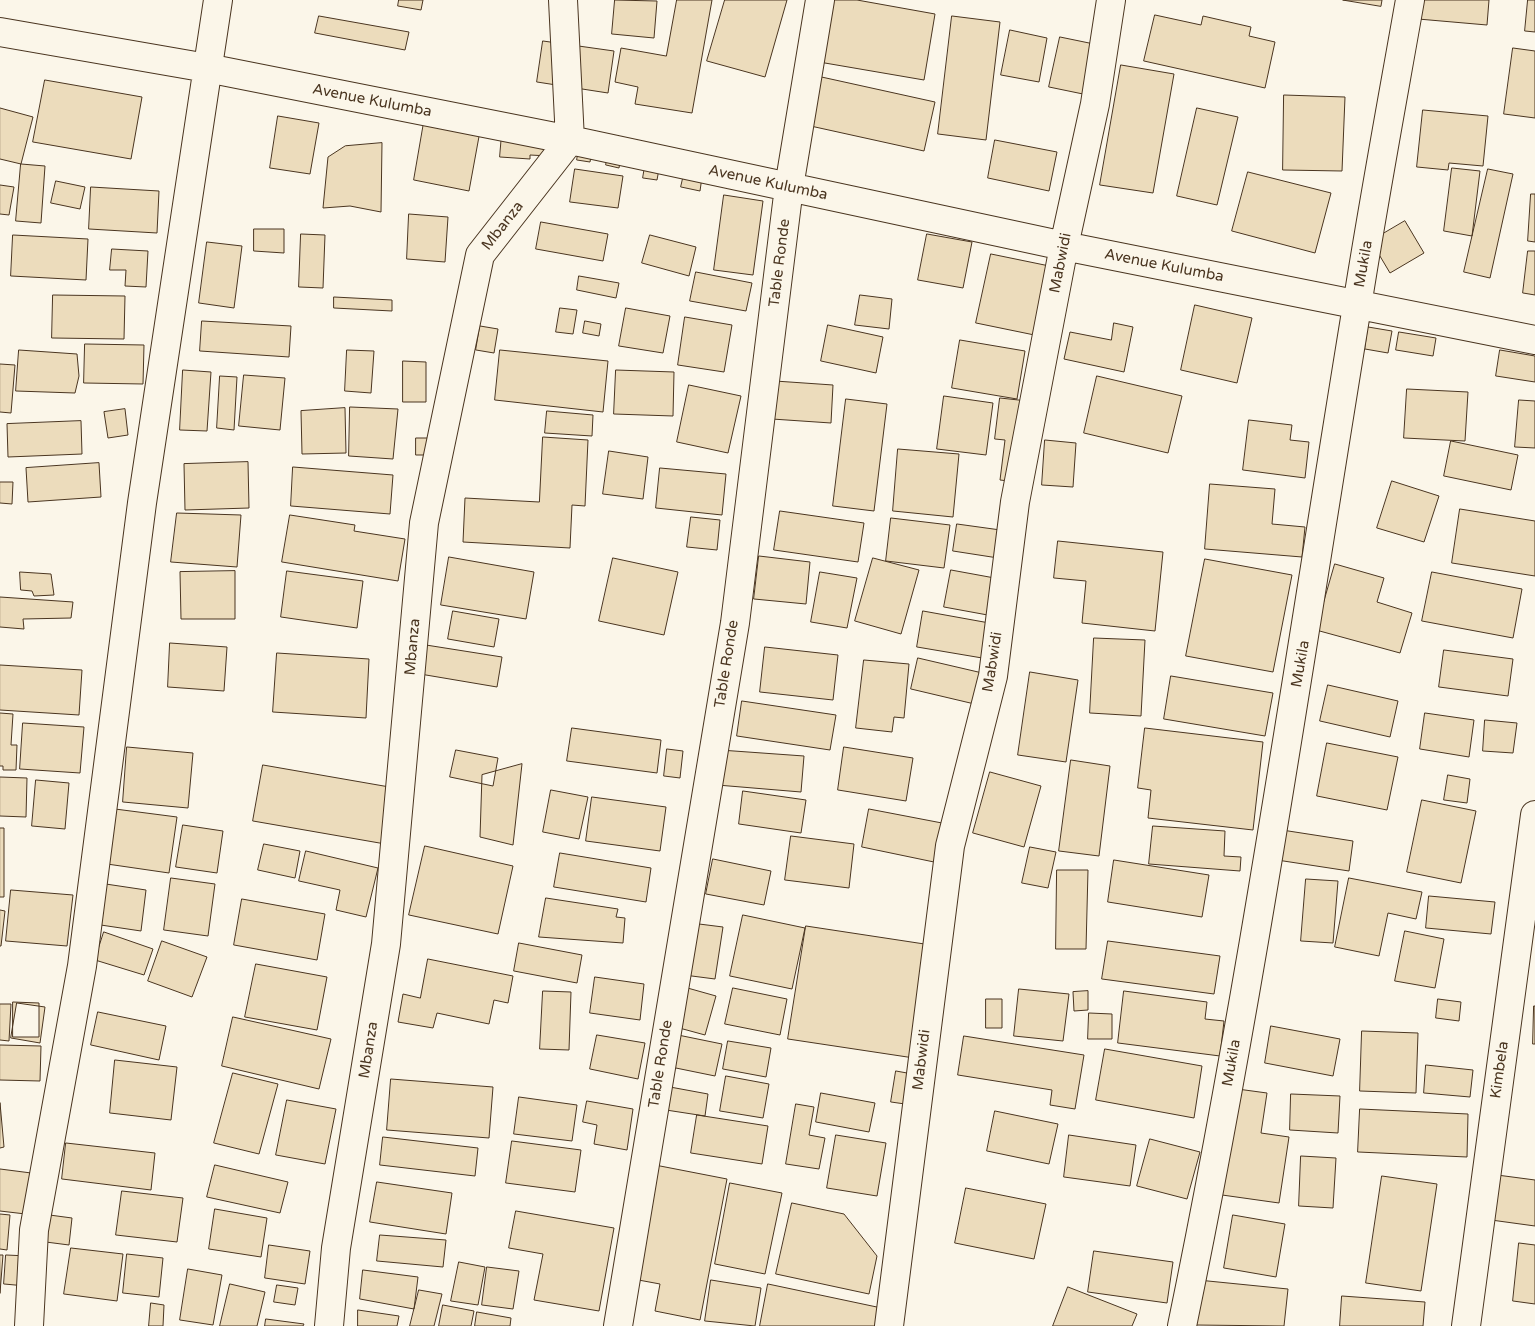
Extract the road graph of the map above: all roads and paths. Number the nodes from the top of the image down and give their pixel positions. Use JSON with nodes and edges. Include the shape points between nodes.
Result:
{"nodes":[{"id":1,"x":218,"y":0,"type":"edge"},
{"id":2,"x":563,"y":0,"type":"edge"},
{"id":3,"x":820,"y":0,"type":"edge"},
{"id":4,"x":1111,"y":0,"type":"edge"},
{"id":5,"x":1410,"y":0,"type":"edge"},
{"id":6,"x":0,"y":32,"type":"edge"},
{"id":7,"x":207,"y":68,"type":"junction"},
{"id":8,"x":570,"y":140,"type":"junction"},
{"id":9,"x":789,"y":187,"type":"junction"},
{"id":10,"x":1064,"y":246,"type":"junction"},
{"id":11,"x":1357,"y":305,"type":"junction"},
{"id":12,"x":1535,"y":340,"type":"edge"},
{"id":13,"x":1535,"y":815,"type":"edge"},
{"id":14,"x":29,"y":1326,"type":"edge"},
{"id":15,"x":329,"y":1326,"type":"edge"},
{"id":16,"x":618,"y":1326,"type":"edge"},
{"id":17,"x":889,"y":1326,"type":"edge"},
{"id":18,"x":1182,"y":1326,"type":"edge"},
{"id":19,"x":1466,"y":1326,"type":"edge"}],
"edges":[{"from":1,"to":7,"type":"street"},
{"from":2,"to":8,"type":"street"},
{"from":3,"to":9,"type":"street","name":"Table Ronde"},
{"from":4,"to":10,"type":"street","name":"Mabwidi","via":[[1094,104]]},
{"from":5,"to":11,"type":"street","name":"Mukila"},
{"from":6,"to":7,"type":"street","name":"Avenue Kulumba"},
{"from":7,"to":8,"type":"street","name":"Avenue Kulumba"},
{"from":7,"to":14,"type":"street","via":[[142,503],[82,966],[34,1230]]},
{"from":8,"to":9,"type":"street","name":"Avenue Kulumba"},
{"from":8,"to":15,"type":"street","name":"Mbanza","via":[[480,255],[424,523],[386,944],[336,1248]]},
{"from":9,"to":10,"type":"street","name":"Avenue Kulumba"},
{"from":9,"to":16,"type":"street","name":"Table Ronde","via":[[734,623]]},
{"from":10,"to":11,"type":"street","name":"Avenue Kulumba"},
{"from":10,"to":17,"type":"street","name":"Mabwidi","via":[[1015,502],[993,676],[950,846]]},
{"from":11,"to":12,"type":"street","name":"Avenue Kulumba"},
{"from":11,"to":18,"type":"street","name":"Mukila","via":[[1304,645],[1210,1193]]},
{"from":13,"to":19,"type":"street","name":"Kimbela"}]}
